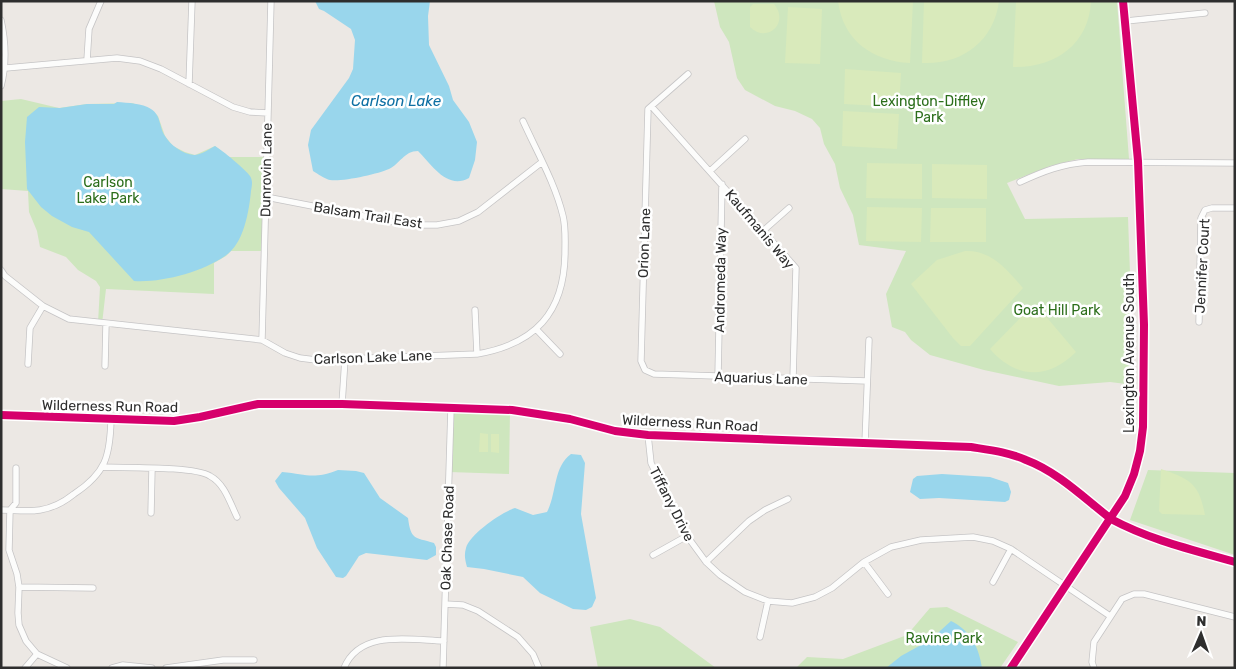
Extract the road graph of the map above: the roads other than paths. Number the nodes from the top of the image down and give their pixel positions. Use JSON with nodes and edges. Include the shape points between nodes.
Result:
{"nodes":[{"id":1,"x":100,"y":1,"type":"edge"},
{"id":2,"x":192,"y":1,"type":"edge"},
{"id":3,"x":271,"y":1,"type":"edge"},
{"id":4,"x":1123,"y":1,"type":"edge"},
{"id":5,"x":1206,"y":13,"type":"dead end"},
{"id":6,"x":1,"y":20,"type":"edge"},
{"id":7,"x":1126,"y":21,"type":"junction"},
{"id":8,"x":87,"y":60,"type":"junction"},
{"id":9,"x":6,"y":68,"type":"junction"},
{"id":10,"x":688,"y":74,"type":"dead end"},
{"id":11,"x":189,"y":84,"type":"junction"},
{"id":12,"x":1,"y":86,"type":"edge"},
{"id":13,"x":652,"y":107,"type":"junction"},
{"id":14,"x":268,"y":113,"type":"junction"},
{"id":15,"x":523,"y":121,"type":"dead end"},
{"id":16,"x":746,"y":139,"type":"dead end"},
{"id":17,"x":542,"y":162,"type":"junction"},
{"id":18,"x":1138,"y":162,"type":"junction"},
{"id":19,"x":1235,"y":163,"type":"edge"},
{"id":20,"x":710,"y":171,"type":"junction"},
{"id":21,"x":1020,"y":182,"type":"dead end"},
{"id":22,"x":722,"y":184,"type":"junction"},
{"id":23,"x":266,"y":197,"type":"junction"},
{"id":24,"x":789,"y":208,"type":"dead end"},
{"id":25,"x":1235,"y":208,"type":"edge"},
{"id":26,"x":764,"y":231,"type":"junction"},
{"id":27,"x":1,"y":270,"type":"edge"},
{"id":28,"x":43,"y":306,"type":"junction"},
{"id":29,"x":475,"y":310,"type":"dead end"},
{"id":30,"x":1199,"y":322,"type":"dead end"},
{"id":31,"x":106,"y":324,"type":"junction"},
{"id":32,"x":536,"y":329,"type":"junction"},
{"id":33,"x":262,"y":340,"type":"junction"},
{"id":34,"x":869,"y":340,"type":"dead end"},
{"id":35,"x":477,"y":354,"type":"junction"},
{"id":36,"x":560,"y":354,"type":"dead end"},
{"id":37,"x":345,"y":360,"type":"junction"},
{"id":38,"x":28,"y":364,"type":"dead end"},
{"id":39,"x":105,"y":366,"type":"dead end"},
{"id":40,"x":654,"y":374,"type":"joint"},
{"id":41,"x":718,"y":376,"type":"junction"},
{"id":42,"x":793,"y":379,"type":"junction"},
{"id":43,"x":867,"y":381,"type":"junction"},
{"id":44,"x":342,"y":404,"type":"junction"},
{"id":45,"x":451,"y":408,"type":"junction"},
{"id":46,"x":1,"y":415,"type":"edge"},
{"id":47,"x":111,"y":420,"type":"junction"},
{"id":48,"x":648,"y":435,"type":"junction"},
{"id":49,"x":865,"y":443,"type":"junction"},
{"id":50,"x":103,"y":467,"type":"junction"},
{"id":51,"x":16,"y":468,"type":"dead end"},
{"id":52,"x":152,"y":469,"type":"junction"},
{"id":53,"x":788,"y":499,"type":"dead end"},
{"id":54,"x":1,"y":510,"type":"edge"},
{"id":55,"x":10,"y":510,"type":"junction"},
{"id":56,"x":151,"y":513,"type":"dead end"},
{"id":57,"x":237,"y":517,"type":"dead end"},
{"id":58,"x":1111,"y":518,"type":"junction"},
{"id":59,"x":687,"y":536,"type":"junction"},
{"id":60,"x":1011,"y":549,"type":"junction"},
{"id":61,"x":653,"y":555,"type":"dead end"},
{"id":62,"x":706,"y":562,"type":"junction"},
{"id":63,"x":864,"y":562,"type":"junction"},
{"id":64,"x":1235,"y":562,"type":"edge"},
{"id":65,"x":993,"y":582,"type":"dead end"},
{"id":66,"x":1067,"y":586,"type":"junction"},
{"id":67,"x":19,"y":587,"type":"junction"},
{"id":68,"x":93,"y":588,"type":"dead end"},
{"id":69,"x":888,"y":594,"type":"dead end"},
{"id":70,"x":768,"y":601,"type":"junction"},
{"id":71,"x":445,"y":604,"type":"junction"},
{"id":72,"x":1110,"y":616,"type":"junction"},
{"id":73,"x":1235,"y":617,"type":"edge"},
{"id":74,"x":760,"y":637,"type":"dead end"},
{"id":75,"x":444,"y":641,"type":"junction"},
{"id":76,"x":37,"y":654,"type":"junction"},
{"id":77,"x":254,"y":660,"type":"dead end"},
{"id":78,"x":24,"y":668,"type":"edge"},
{"id":79,"x":67,"y":668,"type":"edge"},
{"id":80,"x":112,"y":668,"type":"edge"},
{"id":81,"x":152,"y":668,"type":"edge"},
{"id":82,"x":166,"y":668,"type":"edge"},
{"id":83,"x":344,"y":668,"type":"edge"},
{"id":84,"x":443,"y":668,"type":"edge"},
{"id":85,"x":539,"y":668,"type":"edge"},
{"id":86,"x":1011,"y":668,"type":"edge"},
{"id":87,"x":1094,"y":668,"type":"edge"}],
"edges":[{"from":1,"to":8,"type":"street","via":[[89,29]]},
{"from":2,"to":11,"type":"street"},
{"from":3,"to":14,"type":"street","name":"Dunrovin Lane"},
{"from":4,"to":7,"type":"street","name":"Lexington Avenue South"},
{"from":5,"to":7,"type":"street"},
{"from":6,"to":9,"type":"street","via":[[6,40]]},
{"from":7,"to":18,"type":"street","name":"Lexington Avenue South"},
{"from":8,"to":9,"type":"street"},
{"from":8,"to":11,"type":"street","via":[[117,58],[140,61]]},
{"from":9,"to":12,"type":"street"},
{"from":10,"to":13,"type":"street"},
{"from":11,"to":14,"type":"street","via":[[232,107]]},
{"from":13,"to":20,"type":"street","name":"Kaufmanis Way"},
{"from":13,"to":40,"type":"street","name":"Orion Lane","via":[[648,109],[641,361],[645,370]]},
{"from":14,"to":23,"type":"street","name":"Dunrovin Lane"},
{"from":15,"to":17,"type":"street","name":"Carlson Lake Lane"},
{"from":16,"to":20,"type":"street"},
{"from":17,"to":23,"type":"street","name":"Balsam Trail East","via":[[478,212],[437,226],[410,224]]},
{"from":17,"to":32,"type":"street","name":"Carlson Lake Lane","via":[[563,217],[565,265],[557,299]]},
{"from":18,"to":19,"type":"street"},
{"from":18,"to":21,"type":"street","via":[[1066,164]]},
{"from":18,"to":58,"type":"street","name":"Lexington Avenue South","via":[[1144,326],[1143,427],[1134,474]]},
{"from":20,"to":22,"type":"street","name":"Kaufmanis Way"},
{"from":22,"to":26,"type":"street","name":"Kaufmanis Way"},
{"from":22,"to":41,"type":"street","name":"Andromeda Way"},
{"from":23,"to":33,"type":"street","name":"Dunrovin Lane"},
{"from":24,"to":26,"type":"street"},
{"from":25,"to":30,"type":"street","name":"Jennifer Court","via":[[1205,210],[1201,218]]},
{"from":26,"to":42,"type":"street","name":"Kaufmanis Way","via":[[796,268]]},
{"from":27,"to":28,"type":"street","name":"Carlson Lake Lane"},
{"from":28,"to":31,"type":"street","name":"Carlson Lake Lane","via":[[69,319]]},
{"from":28,"to":38,"type":"street","via":[[30,328]]},
{"from":29,"to":35,"type":"street"},
{"from":31,"to":33,"type":"street","name":"Carlson Lake Lane"},
{"from":31,"to":39,"type":"street"},
{"from":32,"to":35,"type":"street","name":"Carlson Lake Lane","via":[[510,346]]},
{"from":32,"to":36,"type":"street"},
{"from":33,"to":37,"type":"street","name":"Carlson Lake Lane","via":[[300,358]]},
{"from":34,"to":43,"type":"street"},
{"from":35,"to":37,"type":"street","name":"Carlson Lake Lane"},
{"from":37,"to":44,"type":"street"},
{"from":40,"to":41,"type":"street","name":"Aquarius Lane"},
{"from":41,"to":42,"type":"street","name":"Aquarius Lane"},
{"from":42,"to":43,"type":"street","name":"Aquarius Lane"},
{"from":43,"to":49,"type":"street"},
{"from":44,"to":45,"type":"street","name":"Wilderness Run Road"},
{"from":44,"to":47,"type":"street","name":"Wilderness Run Road","via":[[258,404],[174,421]]},
{"from":45,"to":48,"type":"street","name":"Wilderness Run Road","via":[[539,413],[615,431]]},
{"from":45,"to":71,"type":"street","name":"Oak Chase Road"},
{"from":46,"to":47,"type":"street","name":"Wilderness Run Road"},
{"from":47,"to":50,"type":"street","via":[[110,447]]},
{"from":48,"to":49,"type":"street","name":"Wilderness Run Road"},
{"from":48,"to":59,"type":"street","name":"Tiffany Drive","via":[[651,463]]},
{"from":49,"to":58,"type":"street","name":"Wilderness Run Road","via":[[970,447],[1007,453],[1049,471]]},
{"from":50,"to":52,"type":"street"},
{"from":50,"to":55,"type":"street","via":[[88,485],[60,504],[40,510]]},
{"from":51,"to":55,"type":"street","via":[[16,503]]},
{"from":52,"to":56,"type":"street"},
{"from":52,"to":57,"type":"street","via":[[195,470],[210,476],[223,487]]},
{"from":53,"to":62,"type":"street","via":[[749,521]]},
{"from":54,"to":55,"type":"street"},
{"from":55,"to":67,"type":"street","via":[[9,550]]},
{"from":58,"to":64,"type":"street","name":"Wilderness Run Road","via":[[1159,540]]},
{"from":58,"to":66,"type":"street","name":"Lexington Avenue South"},
{"from":59,"to":61,"type":"street"},
{"from":59,"to":62,"type":"street","name":"Tiffany Drive"},
{"from":60,"to":63,"type":"street","name":"Tiffany Drive","via":[[973,537],[921,540],[891,547]]},
{"from":60,"to":65,"type":"street"},
{"from":60,"to":66,"type":"street","name":"Tiffany Drive"},
{"from":62,"to":70,"type":"street","name":"Tiffany Drive","via":[[745,592]]},
{"from":63,"to":69,"type":"street"},
{"from":63,"to":70,"type":"street","name":"Tiffany Drive","via":[[816,597],[792,603]]},
{"from":66,"to":72,"type":"street","name":"Tiffany Drive"},
{"from":66,"to":86,"type":"street","name":"Lexington Avenue South"},
{"from":67,"to":68,"type":"street"},
{"from":67,"to":76,"type":"street","via":[[19,625]]},
{"from":70,"to":74,"type":"street"},
{"from":71,"to":75,"type":"street","name":"Oak Chase Road"},
{"from":71,"to":85,"type":"street","via":[[463,605],[478,611],[518,637],[533,654]]},
{"from":72,"to":73,"type":"street","via":[[1122,599],[1144,594]]},
{"from":72,"to":87,"type":"street","via":[[1094,642]]},
{"from":75,"to":83,"type":"street","via":[[379,640],[363,645]]},
{"from":75,"to":84,"type":"street","name":"Oak Chase Road"},
{"from":76,"to":78,"type":"street"},
{"from":76,"to":79,"type":"street"},
{"from":77,"to":82,"type":"street","via":[[223,660]]},
{"from":80,"to":81,"type":"street","via":[[123,665]]}]}
